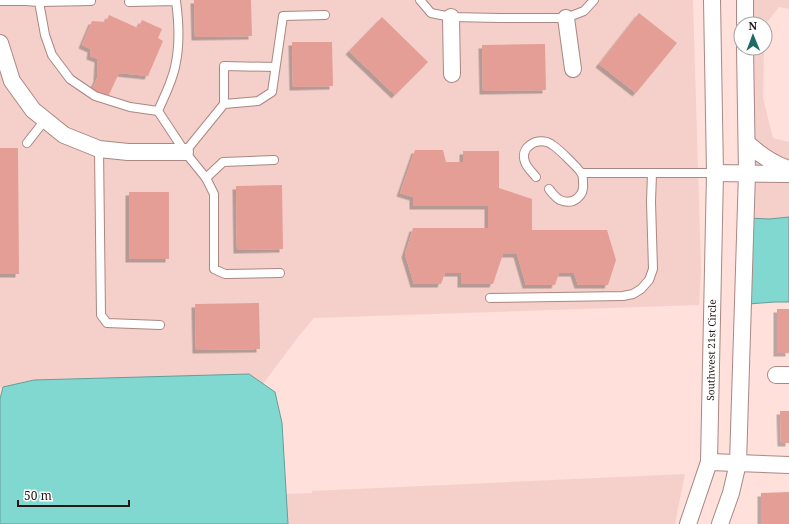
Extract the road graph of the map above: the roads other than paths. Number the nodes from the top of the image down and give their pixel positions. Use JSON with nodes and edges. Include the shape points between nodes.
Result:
{"nodes":[{"id":1,"x":420,"y":0,"type":"edge"},
{"id":2,"x":594,"y":0,"type":"edge"},
{"id":3,"x":712,"y":0,"type":"edge"},
{"id":4,"x":745,"y":0,"type":"edge"},
{"id":5,"x":0,"y":1,"type":"edge"},
{"id":6,"x":91,"y":1,"type":"dead end"},
{"id":7,"x":39,"y":2,"type":"junction"},
{"id":8,"x":129,"y":2,"type":"dead end"},
{"id":9,"x":325,"y":14,"type":"dead end"},
{"id":10,"x":745,"y":16,"type":"edge"},
{"id":11,"x":451,"y":17,"type":"junction"},
{"id":12,"x":566,"y":18,"type":"junction"},
{"id":13,"x":0,"y":43,"type":"edge"},
{"id":14,"x":745,"y":56,"type":"edge"},
{"id":15,"x":275,"y":67,"type":"junction"},
{"id":16,"x":573,"y":70,"type":"dead end"},
{"id":17,"x":452,"y":74,"type":"dead end"},
{"id":18,"x":224,"y":104,"type":"junction"},
{"id":19,"x":158,"y":111,"type":"junction"},
{"id":20,"x":44,"y":120,"type":"junction"},
{"id":21,"x":28,"y":143,"type":"dead end"},
{"id":22,"x":747,"y":143,"type":"junction"},
{"id":23,"x":99,"y":149,"type":"junction"},
{"id":24,"x":185,"y":152,"type":"junction"},
{"id":25,"x":274,"y":160,"type":"dead end"},
{"id":26,"x":789,"y":169,"type":"edge"},
{"id":27,"x":582,"y":173,"type":"junction"},
{"id":28,"x":652,"y":173,"type":"junction"},
{"id":29,"x":715,"y":173,"type":"junction"},
{"id":30,"x":747,"y":173,"type":"junction"},
{"id":31,"x":789,"y":174,"type":"edge"},
{"id":32,"x":536,"y":177,"type":"dead end"},
{"id":33,"x":206,"y":178,"type":"junction"},
{"id":34,"x":549,"y":190,"type":"dead end"},
{"id":35,"x":280,"y":273,"type":"dead end"},
{"id":36,"x":490,"y":298,"type":"dead end"},
{"id":37,"x":160,"y":325,"type":"dead end"},
{"id":38,"x":709,"y":462,"type":"junction"},
{"id":39,"x":738,"y":463,"type":"junction"},
{"id":40,"x":789,"y":465,"type":"edge"},
{"id":41,"x":688,"y":524,"type":"edge"},
{"id":42,"x":720,"y":524,"type":"edge"}],
"edges":[{"from":1,"to":11,"type":"lane","via":[[431,13]]},
{"from":2,"to":12,"type":"lane","via":[[584,11]]},
{"from":3,"to":29,"type":"street","name":"Southwest 21st Circle"},
{"from":4,"to":10,"type":"street"},
{"from":5,"to":7,"type":"lane"},
{"from":6,"to":7,"type":"lane"},
{"from":7,"to":19,"type":"lane","via":[[45,35],[52,55],[70,79],[95,96],[130,107]]},
{"from":8,"to":19,"type":"lane","via":[[176,1],[178,49],[175,67]]},
{"from":9,"to":15,"type":"lane","via":[[283,16]]},
{"from":11,"to":12,"type":"lane"},
{"from":11,"to":17,"type":"street"},
{"from":12,"to":16,"type":"street"},
{"from":13,"to":20,"type":"street","via":[[12,82],[32,110]]},
{"from":14,"to":22,"type":"street"},
{"from":15,"to":18,"type":"lane","via":[[272,92],[258,101]]},
{"from":15,"to":18,"type":"lane","via":[[224,66]]},
{"from":18,"to":24,"type":"lane"},
{"from":19,"to":24,"type":"lane"},
{"from":20,"to":21,"type":"lane"},
{"from":20,"to":23,"type":"street","via":[[64,136]]},
{"from":22,"to":26,"type":"street","via":[[769,161]]},
{"from":22,"to":30,"type":"street"},
{"from":23,"to":24,"type":"street"},
{"from":23,"to":37,"type":"lane","via":[[102,315],[107,323]]},
{"from":24,"to":33,"type":"lane"},
{"from":25,"to":33,"type":"lane","via":[[223,162]]},
{"from":27,"to":28,"type":"lane"},
{"from":27,"to":32,"type":"lane","via":[[552,145],[539,142],[532,143],[524,154],[528,168]]},
{"from":27,"to":34,"type":"lane","via":[[582,194],[574,201],[559,199]]},
{"from":28,"to":29,"type":"lane"},
{"from":28,"to":36,"type":"lane","via":[[652,269],[649,280],[641,289],[623,296]]},
{"from":29,"to":30,"type":"street"},
{"from":29,"to":38,"type":"street","name":"Southwest 21st Circle"},
{"from":30,"to":31,"type":"street"},
{"from":30,"to":39,"type":"street"},
{"from":33,"to":35,"type":"lane","via":[[214,194],[214,269],[225,274]]},
{"from":38,"to":39,"type":"street"},
{"from":38,"to":41,"type":"street","name":"Southwest 21st Circle"},
{"from":39,"to":40,"type":"street"},
{"from":39,"to":42,"type":"street"}]}
